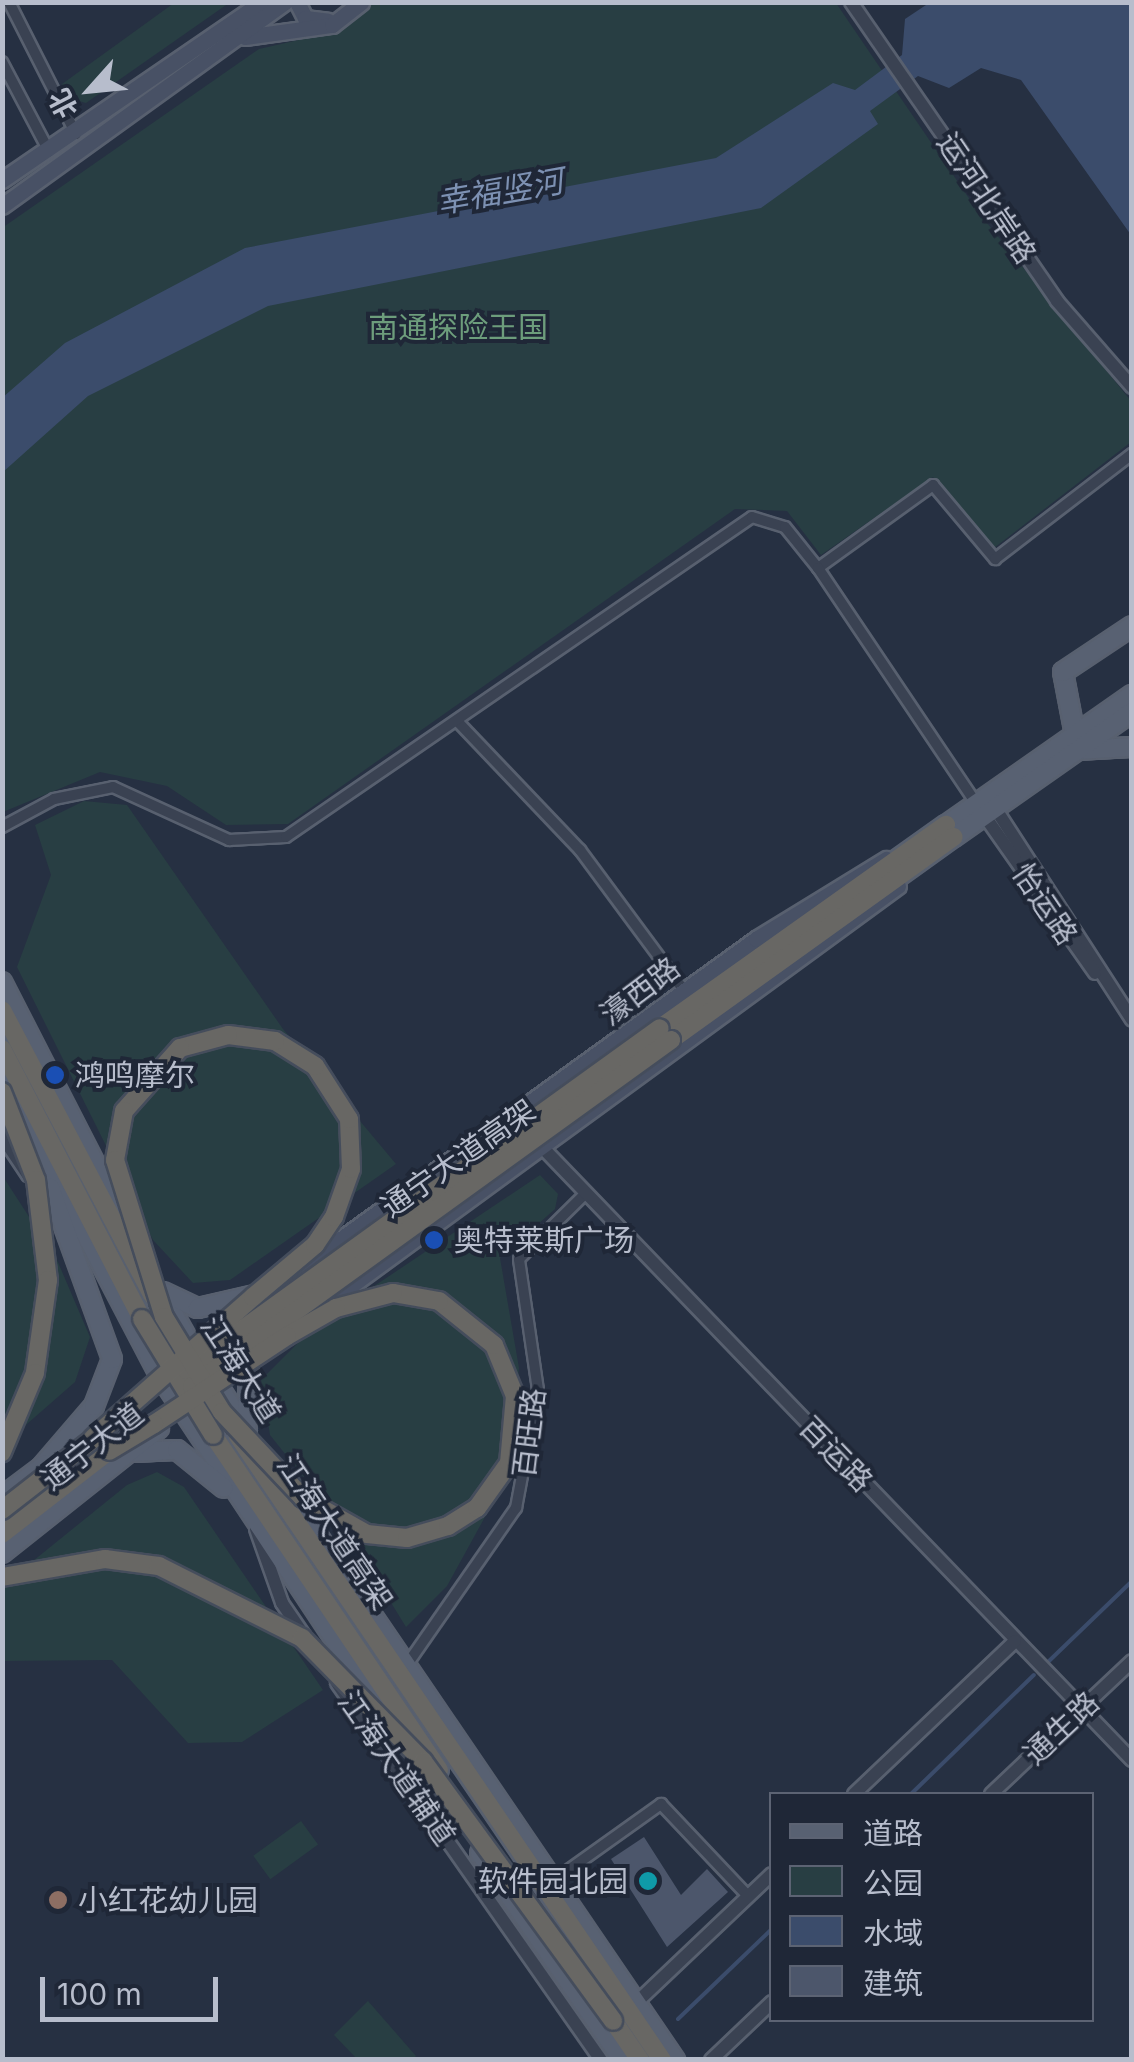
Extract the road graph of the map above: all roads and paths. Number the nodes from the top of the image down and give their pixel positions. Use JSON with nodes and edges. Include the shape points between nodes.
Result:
{"nodes":[{"id":1,"x":244,"y":2,"type":"edge"},
{"id":2,"x":262,"y":2,"type":"edge"},
{"id":3,"x":285,"y":2,"type":"edge"},
{"id":4,"x":297,"y":2,"type":"edge"},
{"id":5,"x":361,"y":2,"type":"edge"},
{"id":6,"x":851,"y":2,"type":"edge"},
{"id":7,"x":10,"y":3,"type":"edge"},
{"id":8,"x":346,"y":16,"type":"junction"},
{"id":9,"x":242,"y":29,"type":"junction"},
{"id":10,"x":2,"y":62,"type":"edge"},
{"id":11,"x":76,"y":134,"type":"junction"},
{"id":12,"x":50,"y":152,"type":"junction"},
{"id":13,"x":2,"y":180,"type":"edge"},
{"id":14,"x":2,"y":206,"type":"edge"},
{"id":15,"x":1132,"y":388,"type":"edge"},
{"id":16,"x":1132,"y":454,"type":"edge"},
{"id":17,"x":818,"y":568,"type":"junction"},
{"id":18,"x":1132,"y":626,"type":"edge"},
{"id":19,"x":1132,"y":695,"type":"edge"},
{"id":20,"x":1132,"y":712,"type":"edge"},
{"id":21,"x":458,"y":722,"type":"junction"},
{"id":22,"x":1076,"y":742,"type":"junction"},
{"id":23,"x":1132,"y":747,"type":"edge"},
{"id":24,"x":985,"y":809,"type":"junction"},
{"id":25,"x":2,"y":826,"type":"edge"},
{"id":26,"x":950,"y":831,"type":"junction"},
{"id":27,"x":2,"y":982,"type":"edge"},
{"id":28,"x":684,"y":992,"type":"junction"},
{"id":29,"x":2,"y":1010,"type":"edge"},
{"id":30,"x":1132,"y":1020,"type":"edge"},
{"id":31,"x":666,"y":1034,"type":"junction"},
{"id":32,"x":2,"y":1050,"type":"edge"},
{"id":33,"x":2,"y":1074,"type":"edge"},
{"id":34,"x":2,"y":1092,"type":"edge"},
{"id":35,"x":30,"y":1130,"type":"junction"},
{"id":36,"x":2,"y":1136,"type":"edge"},
{"id":37,"x":542,"y":1147,"type":"junction"},
{"id":38,"x":585,"y":1194,"type":"junction"},
{"id":39,"x":63,"y":1228,"type":"junction"},
{"id":40,"x":91,"y":1248,"type":"junction"},
{"id":41,"x":158,"y":1287,"type":"junction"},
{"id":42,"x":274,"y":1288,"type":"junction"},
{"id":43,"x":164,"y":1317,"type":"junction"},
{"id":44,"x":193,"y":1348,"type":"junction"},
{"id":45,"x":249,"y":1360,"type":"junction"},
{"id":46,"x":159,"y":1374,"type":"junction"},
{"id":47,"x":217,"y":1384,"type":"junction"},
{"id":48,"x":182,"y":1410,"type":"junction"},
{"id":49,"x":222,"y":1412,"type":"junction"},
{"id":50,"x":92,"y":1438,"type":"junction"},
{"id":51,"x":252,"y":1438,"type":"junction"},
{"id":52,"x":2,"y":1452,"type":"edge"},
{"id":53,"x":109,"y":1460,"type":"junction"},
{"id":54,"x":38,"y":1470,"type":"junction"},
{"id":55,"x":2,"y":1498,"type":"edge"},
{"id":56,"x":2,"y":1510,"type":"edge"},
{"id":57,"x":250,"y":1513,"type":"junction"},
{"id":58,"x":2,"y":1534,"type":"edge"},
{"id":59,"x":2,"y":1552,"type":"edge"},
{"id":60,"x":2,"y":1577,"type":"edge"},
{"id":61,"x":1015,"y":1641,"type":"junction"},
{"id":62,"x":1132,"y":1661,"type":"edge"},
{"id":63,"x":406,"y":1667,"type":"junction"},
{"id":64,"x":1081,"y":1709,"type":"junction"},
{"id":65,"x":1132,"y":1760,"type":"edge"},
{"id":66,"x":856,"y":1792,"type":"edge"},
{"id":67,"x":993,"y":1792,"type":"edge"},
{"id":68,"x":769,"y":1877,"type":"edge"},
{"id":69,"x":552,"y":1881,"type":"junction"},
{"id":70,"x":748,"y":1896,"type":"junction"},
{"id":71,"x":636,"y":2002,"type":"junction"},
{"id":72,"x":769,"y":2005,"type":"edge"},
{"id":73,"x":613,"y":2020,"type":"junction"},
{"id":74,"x":601,"y":2060,"type":"edge"},
{"id":75,"x":623,"y":2060,"type":"edge"},
{"id":76,"x":640,"y":2060,"type":"edge"},
{"id":77,"x":662,"y":2060,"type":"edge"},
{"id":78,"x":676,"y":2060,"type":"edge"},
{"id":79,"x":711,"y":2060,"type":"edge"}],
"edges":[{"from":1,"to":9,"type":"main road"},
{"from":2,"to":9,"type":"main road"},
{"from":3,"to":9,"type":"main road"},
{"from":4,"to":8,"type":"main road","via":[[320,23]]},
{"from":5,"to":8,"type":"main road"},
{"from":6,"to":15,"type":"street","name":"运河北岸路","via":[[1057,300]]},
{"from":7,"to":11,"type":"street"},
{"from":8,"to":9,"type":"main road","via":[[304,33]]},
{"from":9,"to":11,"type":"main road"},
{"from":9,"to":14,"type":"main road"},
{"from":10,"to":12,"type":"street"},
{"from":11,"to":12,"type":"main road"},
{"from":12,"to":13,"type":"main road"},
{"from":16,"to":17,"type":"street","via":[[995,558],[933,485]]},
{"from":17,"to":21,"type":"street","via":[[785,527],[752,516]]},
{"from":17,"to":24,"type":"street"},
{"from":18,"to":22,"type":"main road","via":[[1062,672]]},
{"from":19,"to":22,"type":"main road","name":"濠西路"},
{"from":20,"to":22,"type":"main road","name":"濠西路"},
{"from":21,"to":25,"type":"street","via":[[314,823],[265,844],[230,840],[114,787],[54,800]]},
{"from":21,"to":28,"type":"street","via":[[580,850]]},
{"from":22,"to":23,"type":"main road"},
{"from":22,"to":24,"type":"main road","name":"濠西路"},
{"from":24,"to":26,"type":"main road","name":"濠西路"},
{"from":24,"to":30,"type":"street","name":"怡运路"},
{"from":26,"to":28,"type":"main road","name":"濠西路","via":[[822,895]]},
{"from":26,"to":31,"type":"highway","name":"通宁大道高架"},
{"from":26,"to":37,"type":"main road","name":"濠西路","via":[[834,941]]},
{"from":27,"to":41,"type":"main road","name":"江海大道"},
{"from":28,"to":42,"type":"main road","name":"濠西路"},
{"from":29,"to":43,"type":"highway","name":"江海大道高架","bridge":true},
{"from":31,"to":50,"type":"highway","name":"通宁大道高架","bridge":true},
{"from":31,"to":53,"type":"highway","name":"通宁大道高架","bridge":true},
{"from":32,"to":73,"type":"highway","name":"江海大道高架","bridge":true,"via":[[213,1435]]},
{"from":33,"to":35,"type":"main road"},
{"from":34,"to":52,"type":"highway","bridge":true,"via":[[36,1180],[48,1280],[35,1373]]},
{"from":35,"to":39,"type":"main road"},
{"from":35,"to":40,"type":"main road"},
{"from":36,"to":39,"type":"street"},
{"from":37,"to":38,"type":"street","name":"百运路"},
{"from":37,"to":45,"type":"main road","name":"濠西路"},
{"from":38,"to":61,"type":"street","name":"百运路"},
{"from":38,"to":63,"type":"street","name":"百旺路","via":[[519,1260],[538,1390],[516,1508]]},
{"from":39,"to":40,"type":"street"},
{"from":39,"to":54,"type":"main road","via":[[112,1359],[94,1406]]},
{"from":40,"to":46,"type":"main road"},
{"from":41,"to":42,"type":"main road","via":[[198,1308]]},
{"from":41,"to":44,"type":"main road","name":"江海大道"},
{"from":42,"to":44,"type":"main road","name":"濠西路"},
{"from":43,"to":49,"type":"highway","name":"江海大道高架","bridge":true},
{"from":43,"to":50,"type":"highway","bridge":true,"via":[[115,1160],[124,1110],[180,1048],[228,1035],[275,1041],[315,1066],[349,1119],[351,1169],[334,1217],[314,1245]]},
{"from":44,"to":46,"type":"main road","name":"通宁大道"},
{"from":44,"to":47,"type":"main road","name":"江海大道"},
{"from":45,"to":47,"type":"main road","name":"濠西路"},
{"from":45,"to":51,"type":"main road","via":[[242,1396]]},
{"from":46,"to":48,"type":"main road"},
{"from":46,"to":54,"type":"main road","name":"通宁大道"},
{"from":47,"to":48,"type":"main road","name":"通宁大道"},
{"from":47,"to":51,"type":"main road","name":"江海大道"},
{"from":48,"to":53,"type":"main road","name":"通宁大道"},
{"from":48,"to":57,"type":"main road"},
{"from":49,"to":53,"type":"highway","bridge":true,"via":[[304,1498],[366,1534],[407,1538],[448,1526],[487,1498],[509,1462],[517,1417],[502,1358],[480,1329],[438,1301],[380,1294],[288,1336]]},
{"from":49,"to":77,"type":"highway","name":"江海大道高架","bridge":true},
{"from":50,"to":56,"type":"highway","name":"通宁大道高架","bridge":true},
{"from":51,"to":63,"type":"main road","name":"江海大道"},
{"from":53,"to":57,"type":"main road","via":[[157,1445],[177,1450]]},
{"from":53,"to":58,"type":"highway","name":"通宁大道高架"},
{"from":53,"to":59,"type":"main road","name":"通宁大道"},
{"from":54,"to":55,"type":"main road","name":"通宁大道"},
{"from":57,"to":74,"type":"street","name":"江海大道辅道","via":[[282,1603]]},
{"from":57,"to":75,"type":"main road"},
{"from":60,"to":73,"type":"highway","bridge":true,"via":[[105,1560],[159,1566],[302,1638],[423,1761]]},
{"from":61,"to":64,"type":"street","name":"百运路"},
{"from":61,"to":66,"type":"street"},
{"from":62,"to":64,"type":"street","name":"通生路"},
{"from":63,"to":69,"type":"main road","name":"江海大道"},
{"from":64,"to":65,"type":"street","name":"百运路"},
{"from":64,"to":67,"type":"street","name":"通生路"},
{"from":68,"to":70,"type":"street"},
{"from":69,"to":70,"type":"street","via":[[661,1804]]},
{"from":69,"to":71,"type":"main road","name":"江海大道"},
{"from":70,"to":71,"type":"street"},
{"from":71,"to":78,"type":"main road","name":"江海大道"},
{"from":72,"to":79,"type":"street"},
{"from":73,"to":76,"type":"highway","name":"江海大道高架"}]}
